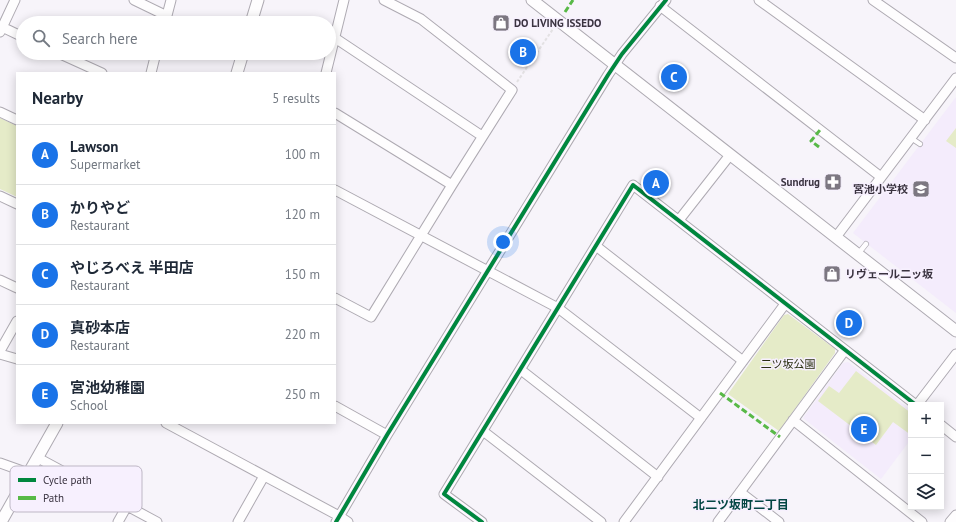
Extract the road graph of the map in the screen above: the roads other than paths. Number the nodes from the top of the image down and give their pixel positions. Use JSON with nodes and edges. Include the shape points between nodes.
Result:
{"nodes":[{"id":1,"x":15,"y":0,"type":"edge"},
{"id":2,"x":134,"y":0,"type":"edge"},
{"id":3,"x":171,"y":0,"type":"edge"},
{"id":4,"x":258,"y":0,"type":"edge"},
{"id":5,"x":344,"y":0,"type":"edge"},
{"id":6,"x":384,"y":0,"type":"edge"},
{"id":7,"x":532,"y":0,"type":"edge"},
{"id":8,"x":759,"y":0,"type":"edge"},
{"id":9,"x":873,"y":0,"type":"edge"},
{"id":10,"x":663,"y":3,"type":"edge"},
{"id":11,"x":160,"y":16,"type":"edge"},
{"id":12,"x":167,"y":16,"type":"edge"},
{"id":13,"x":253,"y":16,"type":"edge"},
{"id":14,"x":1,"y":28,"type":"edge"},
{"id":15,"x":16,"y":34,"type":"edge"},
{"id":16,"x":336,"y":34,"type":"edge"},
{"id":17,"x":336,"y":39,"type":"edge"},
{"id":18,"x":956,"y":58,"type":"edge"},
{"id":19,"x":73,"y":60,"type":"edge"},
{"id":20,"x":154,"y":60,"type":"edge"},
{"id":21,"x":241,"y":60,"type":"edge"},
{"id":22,"x":329,"y":60,"type":"edge"},
{"id":23,"x":614,"y":65,"type":"junction"},
{"id":24,"x":100,"y":72,"type":"edge"},
{"id":25,"x":151,"y":72,"type":"edge"},
{"id":26,"x":237,"y":72,"type":"edge"},
{"id":27,"x":326,"y":72,"type":"edge"},
{"id":28,"x":956,"y":78,"type":"edge"},
{"id":29,"x":0,"y":112,"type":"edge"},
{"id":30,"x":336,"y":114,"type":"edge"},
{"id":31,"x":16,"y":120,"type":"edge"},
{"id":32,"x":924,"y":120,"type":"junction"},
{"id":33,"x":482,"y":136,"type":"junction"},
{"id":34,"x":911,"y":138,"type":"junction"},
{"id":35,"x":920,"y":144,"type":"dead end"},
{"id":36,"x":730,"y":155,"type":"junction"},
{"id":37,"x":881,"y":177,"type":"junction"},
{"id":38,"x":452,"y":185,"type":"junction"},
{"id":39,"x":336,"y":191,"type":"edge"},
{"id":40,"x":0,"y":196,"type":"edge"},
{"id":41,"x":16,"y":204,"type":"edge"},
{"id":42,"x":679,"y":220,"type":"junction"},
{"id":43,"x":421,"y":235,"type":"junction"},
{"id":44,"x":836,"y":237,"type":"junction"},
{"id":45,"x":866,"y":244,"type":"dead end"},
{"id":46,"x":596,"y":246,"type":"junction"},
{"id":47,"x":858,"y":254,"type":"junction"},
{"id":48,"x":487,"y":270,"type":"junction"},
{"id":49,"x":0,"y":280,"type":"edge"},
{"id":50,"x":16,"y":288,"type":"edge"},
{"id":51,"x":336,"y":299,"type":"edge"},
{"id":52,"x":785,"y":304,"type":"junction"},
{"id":53,"x":558,"y":308,"type":"junction"},
{"id":54,"x":16,"y":323,"type":"edge"},
{"id":55,"x":956,"y":331,"type":"edge"},
{"id":56,"x":845,"y":350,"type":"junction"},
{"id":57,"x":0,"y":351,"type":"edge"},
{"id":58,"x":0,"y":354,"type":"edge"},
{"id":59,"x":956,"y":354,"type":"edge"},
{"id":60,"x":16,"y":359,"type":"edge"},
{"id":61,"x":743,"y":361,"type":"junction"},
{"id":62,"x":521,"y":370,"type":"junction"},
{"id":63,"x":912,"y":402,"type":"edge"},
{"id":64,"x":918,"y":402,"type":"edge"},
{"id":65,"x":336,"y":407,"type":"edge"},
{"id":66,"x":701,"y":418,"type":"junction"},
{"id":67,"x":793,"y":420,"type":"junction"},
{"id":68,"x":56,"y":424,"type":"edge"},
{"id":69,"x":168,"y":424,"type":"edge"},
{"id":70,"x":944,"y":427,"type":"edge"},
{"id":71,"x":483,"y":431,"type":"junction"},
{"id":72,"x":387,"y":435,"type":"junction"},
{"id":73,"x":956,"y":437,"type":"edge"},
{"id":74,"x":38,"y":458,"type":"junction"},
{"id":75,"x":0,"y":463,"type":"edge"},
{"id":76,"x":33,"y":466,"type":"edge"},
{"id":77,"x":53,"y":466,"type":"edge"},
{"id":78,"x":10,"y":467,"type":"edge"},
{"id":79,"x":264,"y":476,"type":"junction"},
{"id":80,"x":658,"y":477,"type":"junction"},
{"id":81,"x":740,"y":492,"type":"junction"},
{"id":82,"x":10,"y":506,"type":"edge"},
{"id":83,"x":124,"y":512,"type":"edge"},
{"id":84,"x":138,"y":512,"type":"edge"},
{"id":85,"x":956,"y":515,"type":"edge"},
{"id":86,"x":338,"y":519,"type":"edge"},
{"id":87,"x":1,"y":522,"type":"edge"},
{"id":88,"x":118,"y":522,"type":"edge"},
{"id":89,"x":157,"y":522,"type":"edge"},
{"id":90,"x":238,"y":522,"type":"edge"},
{"id":91,"x":348,"y":522,"type":"edge"},
{"id":92,"x":482,"y":522,"type":"edge"},
{"id":93,"x":601,"y":522,"type":"edge"},
{"id":94,"x":624,"y":522,"type":"edge"},
{"id":95,"x":718,"y":522,"type":"edge"},
{"id":96,"x":779,"y":522,"type":"edge"},
{"id":97,"x":922,"y":522,"type":"edge"},
{"id":98,"x":950,"y":522,"type":"edge"}],
"edges":[{"from":1,"to":14,"type":"street"},
{"from":2,"to":11,"type":"street"},
{"from":3,"to":12,"type":"street"},
{"from":4,"to":13,"type":"street"},
{"from":5,"to":16,"type":"street"},
{"from":6,"to":33,"type":"street","via":[[421,19],[512,90]]},
{"from":7,"to":23,"type":"street"},
{"from":8,"to":32,"type":"street"},
{"from":9,"to":18,"type":"street"},
{"from":10,"to":23,"type":"street"},
{"from":10,"to":37,"type":"street"},
{"from":14,"to":15,"type":"street"},
{"from":17,"to":33,"type":"street"},
{"from":19,"to":24,"type":"street"},
{"from":20,"to":25,"type":"street"},
{"from":21,"to":26,"type":"street"},
{"from":22,"to":27,"type":"street"},
{"from":23,"to":36,"type":"street"},
{"from":23,"to":48,"type":"street"},
{"from":28,"to":32,"type":"street"},
{"from":29,"to":31,"type":"street"},
{"from":30,"to":38,"type":"street"},
{"from":32,"to":34,"type":"street"},
{"from":33,"to":38,"type":"street"},
{"from":34,"to":35,"type":"lane"},
{"from":34,"to":37,"type":"street"},
{"from":36,"to":42,"type":"street"},
{"from":36,"to":44,"type":"street"},
{"from":37,"to":44,"type":"street"},
{"from":38,"to":43,"type":"street"},
{"from":39,"to":43,"type":"street"},
{"from":40,"to":41,"type":"street"},
{"from":42,"to":46,"type":"street","via":[[633,185]]},
{"from":42,"to":52,"type":"street"},
{"from":43,"to":48,"type":"street"},
{"from":43,"to":51,"type":"street","via":[[371,318]]},
{"from":44,"to":47,"type":"street"},
{"from":45,"to":47,"type":"lane"},
{"from":46,"to":53,"type":"street"},
{"from":46,"to":61,"type":"street"},
{"from":47,"to":55,"type":"street"},
{"from":48,"to":53,"type":"street"},
{"from":48,"to":72,"type":"street"},
{"from":49,"to":50,"type":"street"},
{"from":52,"to":56,"type":"street"},
{"from":52,"to":61,"type":"street"},
{"from":53,"to":62,"type":"street"},
{"from":53,"to":66,"type":"street"},
{"from":54,"to":57,"type":"street"},
{"from":56,"to":63,"type":"street"},
{"from":56,"to":67,"type":"street","via":[[817,393]]},
{"from":58,"to":60,"type":"street"},
{"from":59,"to":64,"type":"street"},
{"from":61,"to":66,"type":"street"},
{"from":62,"to":71,"type":"street"},
{"from":62,"to":80,"type":"street"},
{"from":65,"to":72,"type":"street"},
{"from":66,"to":80,"type":"street"},
{"from":67,"to":81,"type":"street"},
{"from":67,"to":97,"type":"street"},
{"from":68,"to":74,"type":"street"},
{"from":69,"to":79,"type":"street"},
{"from":70,"to":73,"type":"street"},
{"from":71,"to":92,"type":"street","via":[[444,494]]},
{"from":71,"to":93,"type":"street"},
{"from":72,"to":86,"type":"street"},
{"from":74,"to":76,"type":"street"},
{"from":74,"to":77,"type":"street"},
{"from":75,"to":78,"type":"street"},
{"from":79,"to":86,"type":"street"},
{"from":79,"to":90,"type":"street"},
{"from":80,"to":94,"type":"street"},
{"from":81,"to":95,"type":"street"},
{"from":81,"to":96,"type":"street"},
{"from":82,"to":87,"type":"street"},
{"from":83,"to":88,"type":"street"},
{"from":84,"to":89,"type":"street"},
{"from":85,"to":98,"type":"street"},
{"from":86,"to":91,"type":"street"}]}
